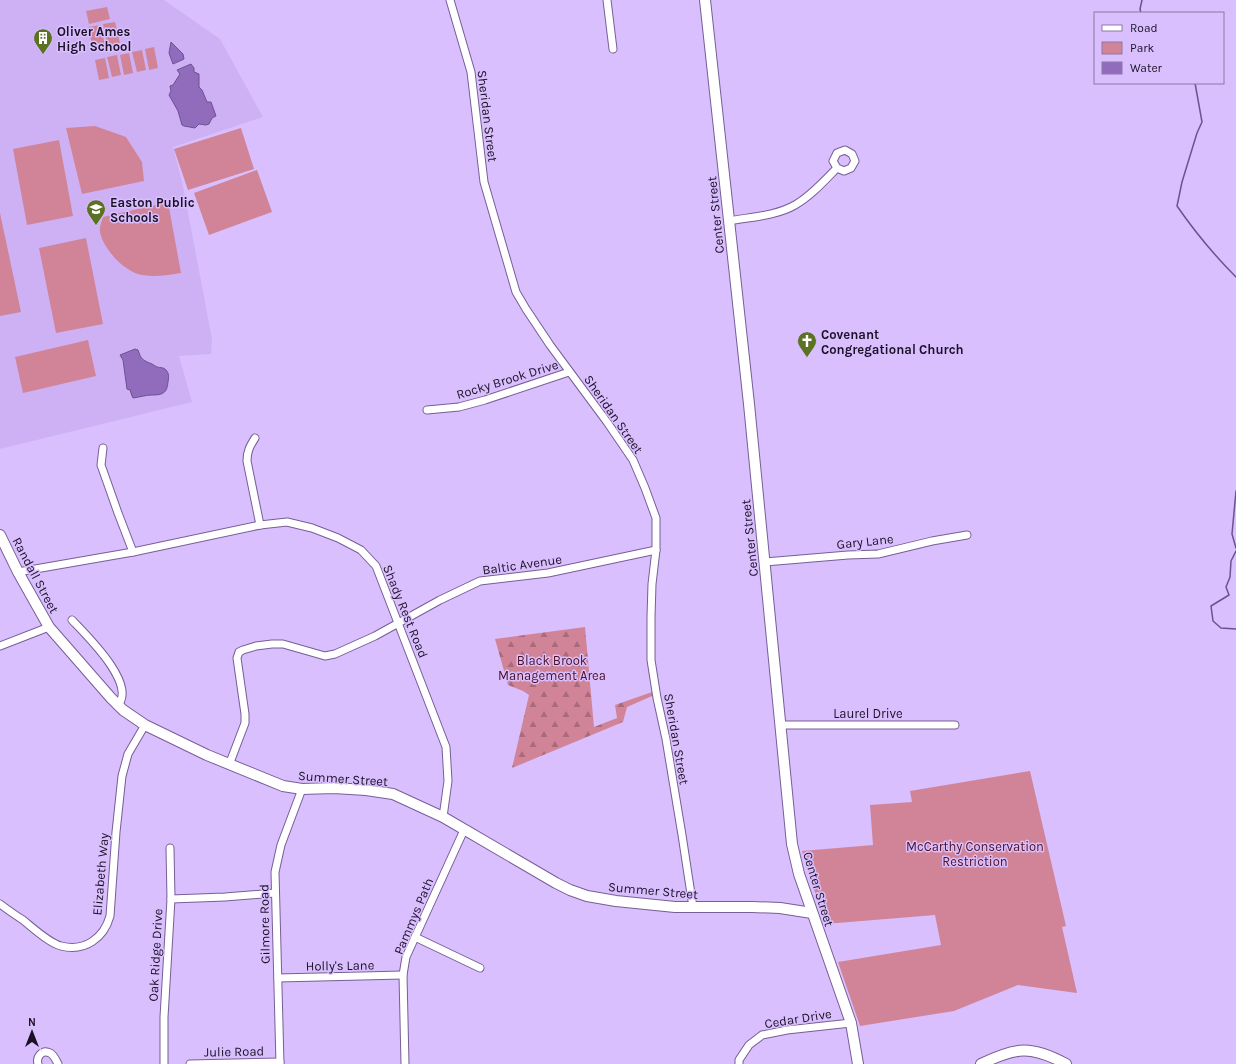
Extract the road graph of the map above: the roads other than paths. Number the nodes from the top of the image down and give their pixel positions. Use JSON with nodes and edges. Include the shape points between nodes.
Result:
{"nodes":[{"id":1,"x":450,"y":0,"type":"edge"},
{"id":2,"x":607,"y":0,"type":"edge"},
{"id":3,"x":705,"y":0,"type":"edge"},
{"id":4,"x":613,"y":49,"type":"dead end"},
{"id":5,"x":837,"y":168,"type":"dead end"},
{"id":6,"x":729,"y":221,"type":"junction"},
{"id":7,"x":569,"y":372,"type":"junction"},
{"id":8,"x":427,"y":410,"type":"dead end"},
{"id":9,"x":255,"y":438,"type":"dead end"},
{"id":10,"x":102,"y":448,"type":"dead end"},
{"id":11,"x":260,"y":525,"type":"junction"},
{"id":12,"x":967,"y":535,"type":"dead end"},
{"id":13,"x":0,"y":536,"type":"edge"},
{"id":14,"x":656,"y":550,"type":"junction"},
{"id":15,"x":133,"y":552,"type":"junction"},
{"id":16,"x":764,"y":562,"type":"junction"},
{"id":17,"x":18,"y":572,"type":"junction"},
{"id":18,"x":72,"y":620,"type":"dead end"},
{"id":19,"x":398,"y":624,"type":"junction"},
{"id":20,"x":49,"y":627,"type":"junction"},
{"id":21,"x":0,"y":646,"type":"edge"},
{"id":22,"x":118,"y":705,"type":"junction"},
{"id":23,"x":145,"y":725,"type":"junction"},
{"id":24,"x":781,"y":725,"type":"junction"},
{"id":25,"x":955,"y":725,"type":"dead end"},
{"id":26,"x":229,"y":765,"type":"junction"},
{"id":27,"x":302,"y":788,"type":"junction"},
{"id":28,"x":443,"y":817,"type":"junction"},
{"id":29,"x":464,"y":830,"type":"junction"},
{"id":30,"x":170,"y":848,"type":"dead end"},
{"id":31,"x":275,"y":893,"type":"junction"},
{"id":32,"x":171,"y":899,"type":"junction"},
{"id":33,"x":0,"y":904,"type":"edge"},
{"id":34,"x":693,"y":907,"type":"junction"},
{"id":35,"x":812,"y":913,"type":"junction"},
{"id":36,"x":415,"y":937,"type":"junction"},
{"id":37,"x":480,"y":968,"type":"dead end"},
{"id":38,"x":404,"y":975,"type":"junction"},
{"id":39,"x":278,"y":978,"type":"junction"},
{"id":40,"x":851,"y":1023,"type":"junction"},
{"id":41,"x":280,"y":1063,"type":"edge"},
{"id":42,"x":38,"y":1064,"type":"edge"},
{"id":43,"x":58,"y":1064,"type":"edge"},
{"id":44,"x":63,"y":1064,"type":"edge"},
{"id":45,"x":164,"y":1064,"type":"edge"},
{"id":46,"x":190,"y":1064,"type":"edge"},
{"id":47,"x":405,"y":1064,"type":"edge"},
{"id":48,"x":739,"y":1064,"type":"edge"},
{"id":49,"x":858,"y":1064,"type":"edge"},
{"id":50,"x":981,"y":1064,"type":"edge"},
{"id":51,"x":1066,"y":1064,"type":"edge"}],
"edges":[{"from":1,"to":7,"type":"street","name":"Sheridan Street","via":[[471,72],[484,182],[510,275],[526,309]]},
{"from":2,"to":4,"type":"street"},
{"from":3,"to":6,"type":"main road","name":"Center Street"},
{"from":5,"to":6,"type":"street","via":[[809,195],[793,206],[775,213]]},
{"from":6,"to":16,"type":"main road","name":"Center Street"},
{"from":7,"to":8,"type":"street","name":"Rocky Brook Drive","via":[[459,407]]},
{"from":7,"to":14,"type":"street","name":"Sheridan Street","via":[[633,460],[656,518]]},
{"from":9,"to":11,"type":"street","via":[[249,448],[247,461]]},
{"from":10,"to":15,"type":"street","via":[[101,465]]},
{"from":11,"to":15,"type":"street","name":"Shady Rest Road"},
{"from":11,"to":19,"type":"street","name":"Shady Rest Road","via":[[287,522],[312,528],[361,550],[376,566]]},
{"from":12,"to":16,"type":"street","name":"Gary Lane","via":[[878,554]]},
{"from":13,"to":17,"type":"main road","name":"Randall Street"},
{"from":14,"to":19,"type":"street","name":"Baltic Avenue","via":[[548,573],[480,581]]},
{"from":14,"to":34,"type":"street","name":"Sheridan Street","via":[[650,639],[652,660]]},
{"from":15,"to":17,"type":"street","name":"Shady Rest Road"},
{"from":16,"to":24,"type":"main road","name":"Center Street"},
{"from":17,"to":20,"type":"main road","name":"Randall Street"},
{"from":18,"to":22,"type":"street","via":[[98,648],[120,681],[122,696]]},
{"from":19,"to":26,"type":"street","name":"Baltic Avenue","via":[[336,654],[325,656],[283,644],[256,646],[238,652],[245,723]]},
{"from":19,"to":28,"type":"street","name":"Shady Rest Road","via":[[446,747],[448,781]]},
{"from":20,"to":21,"type":"street"},
{"from":20,"to":22,"type":"main road","name":"Summer Street"},
{"from":22,"to":23,"type":"main road","name":"Summer Street"},
{"from":23,"to":26,"type":"main road","name":"Summer Street"},
{"from":23,"to":33,"type":"street","name":"Elizabeth Way","via":[[128,754],[122,776],[110,916],[107,927],[99,938],[78,947],[60,946]]},
{"from":24,"to":25,"type":"street","name":"Laurel Drive"},
{"from":24,"to":35,"type":"main road","name":"Center Street","via":[[792,844]]},
{"from":26,"to":27,"type":"main road","name":"Summer Street","via":[[283,786]]},
{"from":27,"to":28,"type":"main road","name":"Summer Street","via":[[366,790],[393,794]]},
{"from":27,"to":31,"type":"street","name":"Gilmore Road","via":[[277,860]]},
{"from":28,"to":29,"type":"main road","name":"Summer Street"},
{"from":29,"to":34,"type":"main road","name":"Summer Street","via":[[572,891],[616,901],[675,908]]},
{"from":29,"to":36,"type":"street","name":"Pammys Path"},
{"from":30,"to":32,"type":"street","name":"Oak Ridge Drive"},
{"from":31,"to":32,"type":"street"},
{"from":31,"to":39,"type":"street","name":"Gilmore Road"},
{"from":32,"to":45,"type":"street","name":"Oak Ridge Drive"},
{"from":34,"to":35,"type":"main road","name":"Summer Street","via":[[780,908]]},
{"from":35,"to":40,"type":"main road","name":"Center Street"},
{"from":36,"to":37,"type":"street"},
{"from":36,"to":38,"type":"street","name":"Pammys Path","via":[[406,957]]},
{"from":38,"to":39,"type":"street","name":"Holly's Lane"},
{"from":38,"to":47,"type":"street","name":"Pammys Path"},
{"from":39,"to":41,"type":"street","name":"Gilmore Road"},
{"from":40,"to":48,"type":"street","name":"Cedar Drive","via":[[762,1035],[748,1045]]},
{"from":40,"to":49,"type":"main road","name":"Center Street"},
{"from":41,"to":46,"type":"street","name":"Julie Road"},
{"from":42,"to":43,"type":"street","via":[[39,1056],[45,1052],[54,1056]]},
{"from":43,"to":44,"type":"street"},
{"from":50,"to":51,"type":"main road","via":[[1002,1054],[1025,1050],[1048,1055]]}]}
